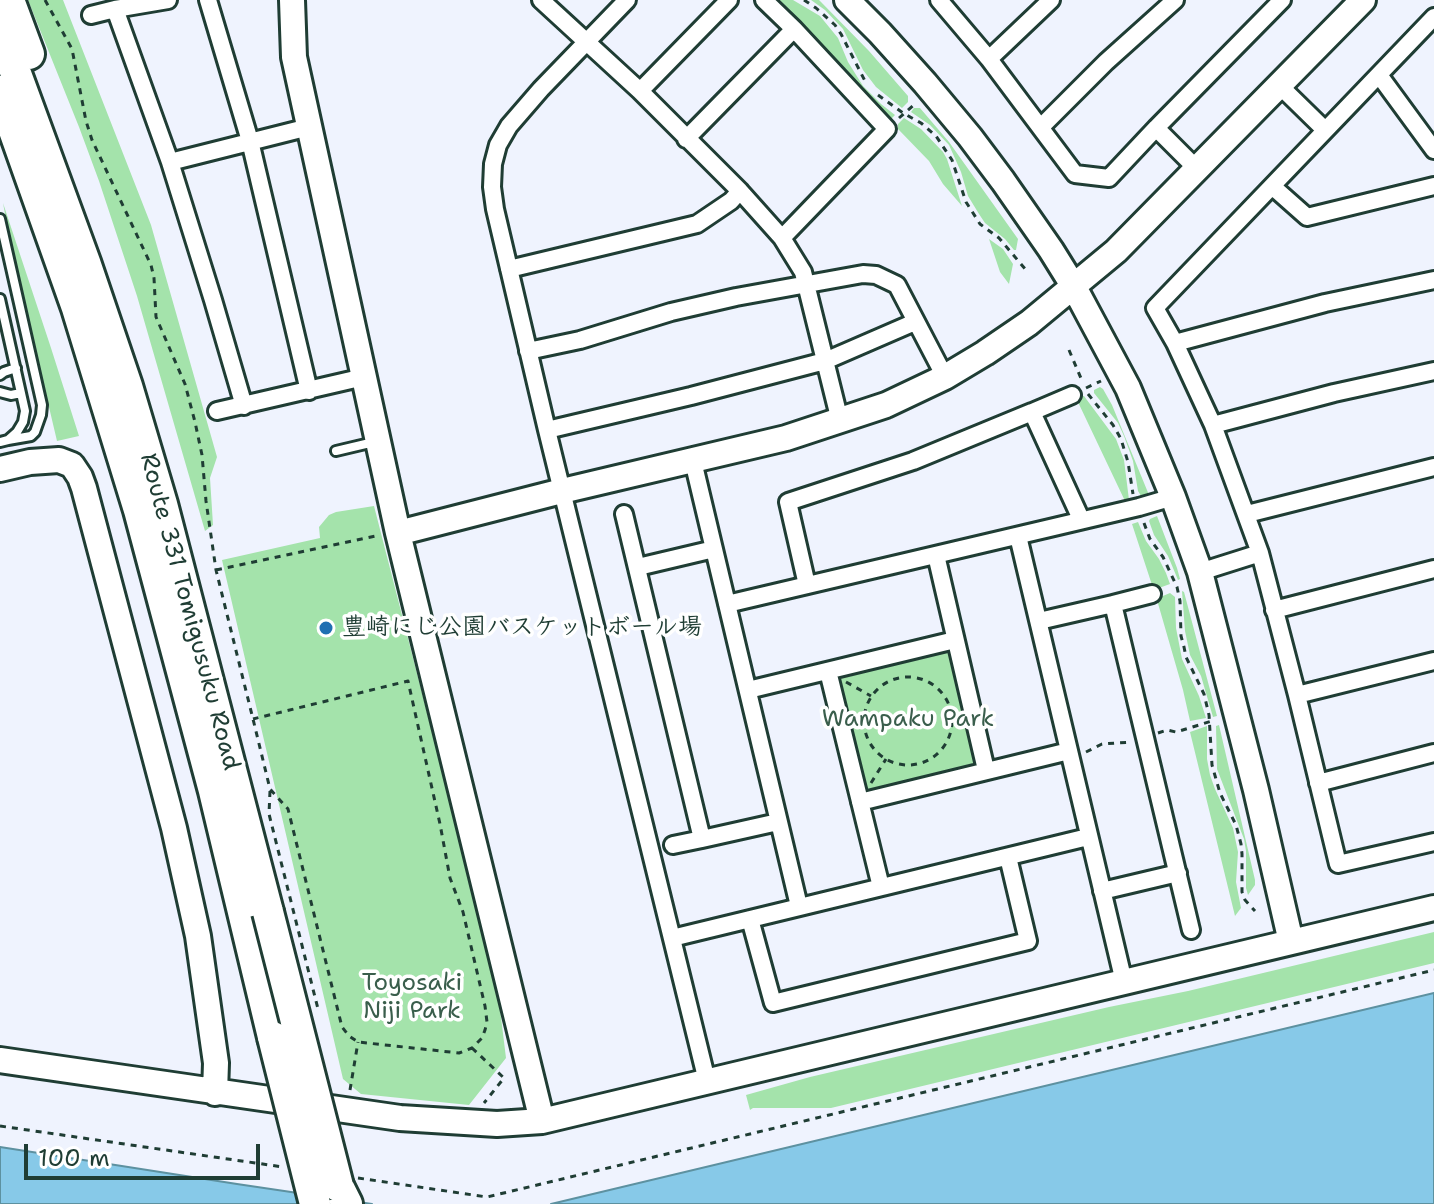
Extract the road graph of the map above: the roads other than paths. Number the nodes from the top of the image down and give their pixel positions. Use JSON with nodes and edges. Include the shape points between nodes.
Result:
{"nodes":[{"id":1,"x":9,"y":0,"type":"edge"},
{"id":2,"x":168,"y":0,"type":"edge"},
{"id":3,"x":208,"y":0,"type":"edge"},
{"id":4,"x":292,"y":0,"type":"edge"},
{"id":5,"x":541,"y":0,"type":"edge"},
{"id":6,"x":627,"y":0,"type":"edge"},
{"id":7,"x":729,"y":0,"type":"edge"},
{"id":8,"x":764,"y":0,"type":"edge"},
{"id":9,"x":847,"y":0,"type":"edge"},
{"id":10,"x":939,"y":0,"type":"edge"},
{"id":11,"x":1051,"y":0,"type":"edge"},
{"id":12,"x":1175,"y":0,"type":"edge"},
{"id":13,"x":1282,"y":0,"type":"edge"},
{"id":14,"x":1363,"y":0,"type":"edge"},
{"id":15,"x":115,"y":9,"type":"junction"},
{"id":16,"x":91,"y":15,"type":"dead end"},
{"id":17,"x":1434,"y":17,"type":"edge"},
{"id":18,"x":794,"y":29,"type":"junction"},
{"id":19,"x":0,"y":30,"type":"edge"},
{"id":20,"x":586,"y":43,"type":"junction"},
{"id":21,"x":989,"y":59,"type":"junction"},
{"id":22,"x":1379,"y":75,"type":"junction"},
{"id":23,"x":1280,"y":86,"type":"junction"},
{"id":24,"x":0,"y":91,"type":"edge"},
{"id":25,"x":640,"y":91,"type":"junction"},
{"id":26,"x":309,"y":127,"type":"junction"},
{"id":27,"x":1041,"y":127,"type":"junction"},
{"id":28,"x":1156,"y":128,"type":"junction"},
{"id":29,"x":1325,"y":130,"type":"junction"},
{"id":30,"x":0,"y":133,"type":"edge"},
{"id":31,"x":686,"y":139,"type":"junction"},
{"id":32,"x":250,"y":141,"type":"junction"},
{"id":33,"x":1432,"y":143,"type":"edge"},
{"id":34,"x":170,"y":162,"type":"junction"},
{"id":35,"x":1197,"y":169,"type":"junction"},
{"id":36,"x":1272,"y":186,"type":"junction"},
{"id":37,"x":1434,"y":186,"type":"edge"},
{"id":38,"x":740,"y":191,"type":"junction"},
{"id":39,"x":0,"y":219,"type":"edge"},
{"id":40,"x":782,"y":238,"type":"junction"},
{"id":41,"x":509,"y":269,"type":"junction"},
{"id":42,"x":1434,"y":280,"type":"edge"},
{"id":43,"x":807,"y":285,"type":"junction"},
{"id":44,"x":1074,"y":287,"type":"junction"},
{"id":45,"x":0,"y":299,"type":"edge"},
{"id":46,"x":915,"y":322,"type":"junction"},
{"id":47,"x":5,"y":341,"type":"edge"},
{"id":48,"x":1175,"y":343,"type":"junction"},
{"id":49,"x":528,"y":351,"type":"junction"},
{"id":50,"x":825,"y":361,"type":"junction"},
{"id":51,"x":16,"y":368,"type":"junction"},
{"id":52,"x":1434,"y":371,"type":"edge"},
{"id":53,"x":0,"y":375,"type":"edge"},
{"id":54,"x":364,"y":377,"type":"junction"},
{"id":55,"x":945,"y":377,"type":"junction"},
{"id":56,"x":309,"y":391,"type":"junction"},
{"id":57,"x":0,"y":392,"type":"edge"},
{"id":58,"x":21,"y":393,"type":"junction"},
{"id":59,"x":1072,"y":395,"type":"dead end"},
{"id":60,"x":244,"y":406,"type":"junction"},
{"id":61,"x":217,"y":411,"type":"dead end"},
{"id":62,"x":1032,"y":412,"type":"junction"},
{"id":63,"x":840,"y":421,"type":"junction"},
{"id":64,"x":1213,"y":425,"type":"junction"},
{"id":65,"x":547,"y":430,"type":"junction"},
{"id":66,"x":378,"y":440,"type":"junction"},
{"id":67,"x":4,"y":441,"type":"edge"},
{"id":68,"x":336,"y":451,"type":"dead end"},
{"id":69,"x":693,"y":461,"type":"junction"},
{"id":70,"x":1434,"y":467,"type":"edge"},
{"id":71,"x":0,"y":469,"type":"edge"},
{"id":72,"x":562,"y":491,"type":"junction"},
{"id":73,"x":1173,"y":497,"type":"junction"},
{"id":74,"x":150,"y":507,"type":"junction"},
{"id":75,"x":624,"y":514,"type":"dead end"},
{"id":76,"x":1247,"y":514,"type":"junction"},
{"id":77,"x":1081,"y":519,"type":"junction"},
{"id":78,"x":390,"y":534,"type":"junction"},
{"id":79,"x":1018,"y":536,"type":"junction"},
{"id":80,"x":714,"y":549,"type":"junction"},
{"id":81,"x":1260,"y":553,"type":"junction"},
{"id":82,"x":936,"y":555,"type":"junction"},
{"id":83,"x":638,"y":567,"type":"junction"},
{"id":84,"x":1434,"y":569,"type":"edge"},
{"id":85,"x":1193,"y":578,"type":"junction"},
{"id":86,"x":807,"y":585,"type":"junction"},
{"id":87,"x":1152,"y":594,"type":"dead end"},
{"id":88,"x":727,"y":604,"type":"junction"},
{"id":89,"x":1113,"y":604,"type":"junction"},
{"id":90,"x":1274,"y":610,"type":"junction"},
{"id":91,"x":1039,"y":621,"type":"junction"},
{"id":92,"x":955,"y":640,"type":"junction"},
{"id":93,"x":1434,"y":661,"type":"edge"},
{"id":94,"x":828,"y":671,"type":"junction"},
{"id":95,"x":748,"y":690,"type":"junction"},
{"id":96,"x":1297,"y":695,"type":"junction"},
{"id":97,"x":1069,"y":751,"type":"junction"},
{"id":98,"x":1434,"y":753,"type":"edge"},
{"id":99,"x":986,"y":770,"type":"junction"},
{"id":100,"x":1318,"y":783,"type":"junction"},
{"id":101,"x":860,"y":802,"type":"junction"},
{"id":102,"x":778,"y":822,"type":"junction"},
{"id":103,"x":1088,"y":837,"type":"junction"},
{"id":104,"x":702,"y":839,"type":"junction"},
{"id":105,"x":1434,"y":842,"type":"edge"},
{"id":106,"x":673,"y":845,"type":"dead end"},
{"id":107,"x":1008,"y":857,"type":"junction"},
{"id":108,"x":1178,"y":873,"type":"junction"},
{"id":109,"x":881,"y":887,"type":"junction"},
{"id":110,"x":1102,"y":891,"type":"junction"},
{"id":111,"x":799,"y":906,"type":"junction"},
{"id":112,"x":1434,"y":908,"type":"edge"},
{"id":113,"x":750,"y":919,"type":"junction"},
{"id":114,"x":1191,"y":930,"type":"dead end"},
{"id":115,"x":672,"y":938,"type":"junction"},
{"id":116,"x":1291,"y":942,"type":"junction"},
{"id":117,"x":1124,"y":982,"type":"junction"},
{"id":118,"x":0,"y":1060,"type":"edge"},
{"id":119,"x":707,"y":1081,"type":"junction"},
{"id":120,"x":215,"y":1093,"type":"junction"},
{"id":121,"x":542,"y":1121,"type":"junction"},
{"id":122,"x":337,"y":1195,"type":"edge"}],
"edges":[{"from":1,"to":74,"type":"highway","via":[[115,292],[164,464]]},
{"from":2,"to":15,"type":"street"},
{"from":3,"to":32,"type":"street"},
{"from":4,"to":26,"type":"street","via":[[294,57]]},
{"from":5,"to":20,"type":"street"},
{"from":6,"to":20,"type":"street"},
{"from":7,"to":25,"type":"street"},
{"from":8,"to":18,"type":"street"},
{"from":9,"to":44,"type":"street","via":[[970,137]]},
{"from":10,"to":21,"type":"street"},
{"from":11,"to":21,"type":"street"},
{"from":12,"to":27,"type":"street"},
{"from":13,"to":28,"type":"street"},
{"from":14,"to":23,"type":"street"},
{"from":15,"to":16,"type":"street"},
{"from":15,"to":34,"type":"street"},
{"from":17,"to":22,"type":"street"},
{"from":18,"to":31,"type":"street"},
{"from":18,"to":40,"type":"street","via":[[887,129]]},
{"from":19,"to":74,"type":"highway","name":"Route 331 Tomigusuku Road","via":[[127,386]]},
{"from":20,"to":25,"type":"street"},
{"from":20,"to":41,"type":"street","via":[[524,108],[498,145],[492,187]]},
{"from":21,"to":27,"type":"street"},
{"from":22,"to":29,"type":"street"},
{"from":22,"to":33,"type":"street"},
{"from":23,"to":29,"type":"street"},
{"from":23,"to":35,"type":"street"},
{"from":24,"to":74,"type":"highway","name":"Route 331 Tomigusuku Road"},
{"from":25,"to":31,"type":"street"},
{"from":26,"to":32,"type":"street"},
{"from":26,"to":54,"type":"street"},
{"from":27,"to":28,"type":"street","via":[[1075,174],[1109,178]]},
{"from":28,"to":35,"type":"street"},
{"from":29,"to":36,"type":"street"},
{"from":30,"to":74,"type":"highway","via":[[118,478]]},
{"from":31,"to":38,"type":"street"},
{"from":32,"to":34,"type":"street"},
{"from":32,"to":56,"type":"street"},
{"from":34,"to":60,"type":"street"},
{"from":35,"to":44,"type":"street"},
{"from":36,"to":37,"type":"street","via":[[1307,217]]},
{"from":36,"to":48,"type":"street","via":[[1155,308]]},
{"from":38,"to":40,"type":"street"},
{"from":38,"to":41,"type":"street","via":[[697,224]]},
{"from":39,"to":67,"type":"lane","via":[[42,405],[31,436]]},
{"from":40,"to":43,"type":"street"},
{"from":41,"to":49,"type":"street"},
{"from":42,"to":48,"type":"street"},
{"from":43,"to":46,"type":"street","via":[[876,275],[897,285]]},
{"from":43,"to":49,"type":"street","via":[[671,312]]},
{"from":43,"to":50,"type":"street"},
{"from":44,"to":55,"type":"street"},
{"from":44,"to":73,"type":"street","via":[[1128,388]]},
{"from":45,"to":47,"type":"lane"},
{"from":46,"to":50,"type":"street"},
{"from":46,"to":55,"type":"street"},
{"from":47,"to":51,"type":"lane"},
{"from":48,"to":64,"type":"street"},
{"from":49,"to":65,"type":"street"},
{"from":50,"to":63,"type":"street"},
{"from":50,"to":65,"type":"street"},
{"from":51,"to":53,"type":"lane"},
{"from":51,"to":58,"type":"lane"},
{"from":52,"to":64,"type":"street"},
{"from":54,"to":56,"type":"street"},
{"from":54,"to":66,"type":"street"},
{"from":55,"to":63,"type":"street"},
{"from":56,"to":60,"type":"street"},
{"from":57,"to":58,"type":"lane"},
{"from":58,"to":67,"type":"lane","via":[[24,419]]},
{"from":59,"to":62,"type":"street"},
{"from":60,"to":61,"type":"street"},
{"from":62,"to":77,"type":"street"},
{"from":62,"to":86,"type":"street","via":[[913,461],[788,502]]},
{"from":63,"to":69,"type":"street"},
{"from":64,"to":76,"type":"street"},
{"from":65,"to":72,"type":"street"},
{"from":66,"to":68,"type":"lane"},
{"from":66,"to":78,"type":"street"},
{"from":69,"to":72,"type":"street"},
{"from":69,"to":80,"type":"street"},
{"from":70,"to":76,"type":"street"},
{"from":71,"to":120,"type":"street","via":[[59,460],[72,465],[84,488],[198,936],[215,1051]]},
{"from":72,"to":78,"type":"street"},
{"from":72,"to":115,"type":"street"},
{"from":73,"to":77,"type":"street"},
{"from":73,"to":85,"type":"street"},
{"from":74,"to":122,"type":"highway","name":"Route 331 Tomigusuku Road","bridge":true,"via":[[256,915]]},
{"from":75,"to":83,"type":"street"},
{"from":76,"to":81,"type":"street"},
{"from":77,"to":79,"type":"street"},
{"from":78,"to":121,"type":"street"},
{"from":79,"to":82,"type":"street"},
{"from":79,"to":91,"type":"street"},
{"from":80,"to":83,"type":"street"},
{"from":80,"to":88,"type":"street"},
{"from":81,"to":85,"type":"street"},
{"from":81,"to":90,"type":"street"},
{"from":82,"to":86,"type":"street"},
{"from":82,"to":92,"type":"street"},
{"from":83,"to":104,"type":"street"},
{"from":84,"to":90,"type":"street"},
{"from":85,"to":116,"type":"street","via":[[1256,790]]},
{"from":86,"to":88,"type":"street"},
{"from":87,"to":89,"type":"street"},
{"from":88,"to":95,"type":"street"},
{"from":89,"to":91,"type":"street"},
{"from":89,"to":108,"type":"street"},
{"from":90,"to":96,"type":"street"},
{"from":91,"to":97,"type":"street"},
{"from":92,"to":94,"type":"street"},
{"from":92,"to":99,"type":"street"},
{"from":93,"to":96,"type":"street"},
{"from":94,"to":95,"type":"street"},
{"from":94,"to":101,"type":"street"},
{"from":95,"to":102,"type":"street"},
{"from":96,"to":100,"type":"street"},
{"from":97,"to":99,"type":"street"},
{"from":97,"to":103,"type":"street"},
{"from":98,"to":100,"type":"street"},
{"from":99,"to":101,"type":"street"},
{"from":100,"to":105,"type":"street","via":[[1338,864]]},
{"from":101,"to":109,"type":"street"},
{"from":102,"to":104,"type":"street"},
{"from":102,"to":111,"type":"street"},
{"from":103,"to":107,"type":"street"},
{"from":103,"to":110,"type":"street"},
{"from":104,"to":106,"type":"street"},
{"from":107,"to":109,"type":"street"},
{"from":107,"to":113,"type":"street","via":[[1028,941],[773,1003]]},
{"from":108,"to":110,"type":"street"},
{"from":108,"to":114,"type":"street"},
{"from":109,"to":111,"type":"street"},
{"from":110,"to":117,"type":"street"},
{"from":111,"to":113,"type":"street"},
{"from":112,"to":116,"type":"street"},
{"from":113,"to":115,"type":"street"},
{"from":115,"to":119,"type":"street"},
{"from":116,"to":117,"type":"street"},
{"from":117,"to":119,"type":"street"},
{"from":118,"to":120,"type":"street"},
{"from":119,"to":121,"type":"street"},
{"from":120,"to":121,"type":"street","via":[[400,1118]]}]}
